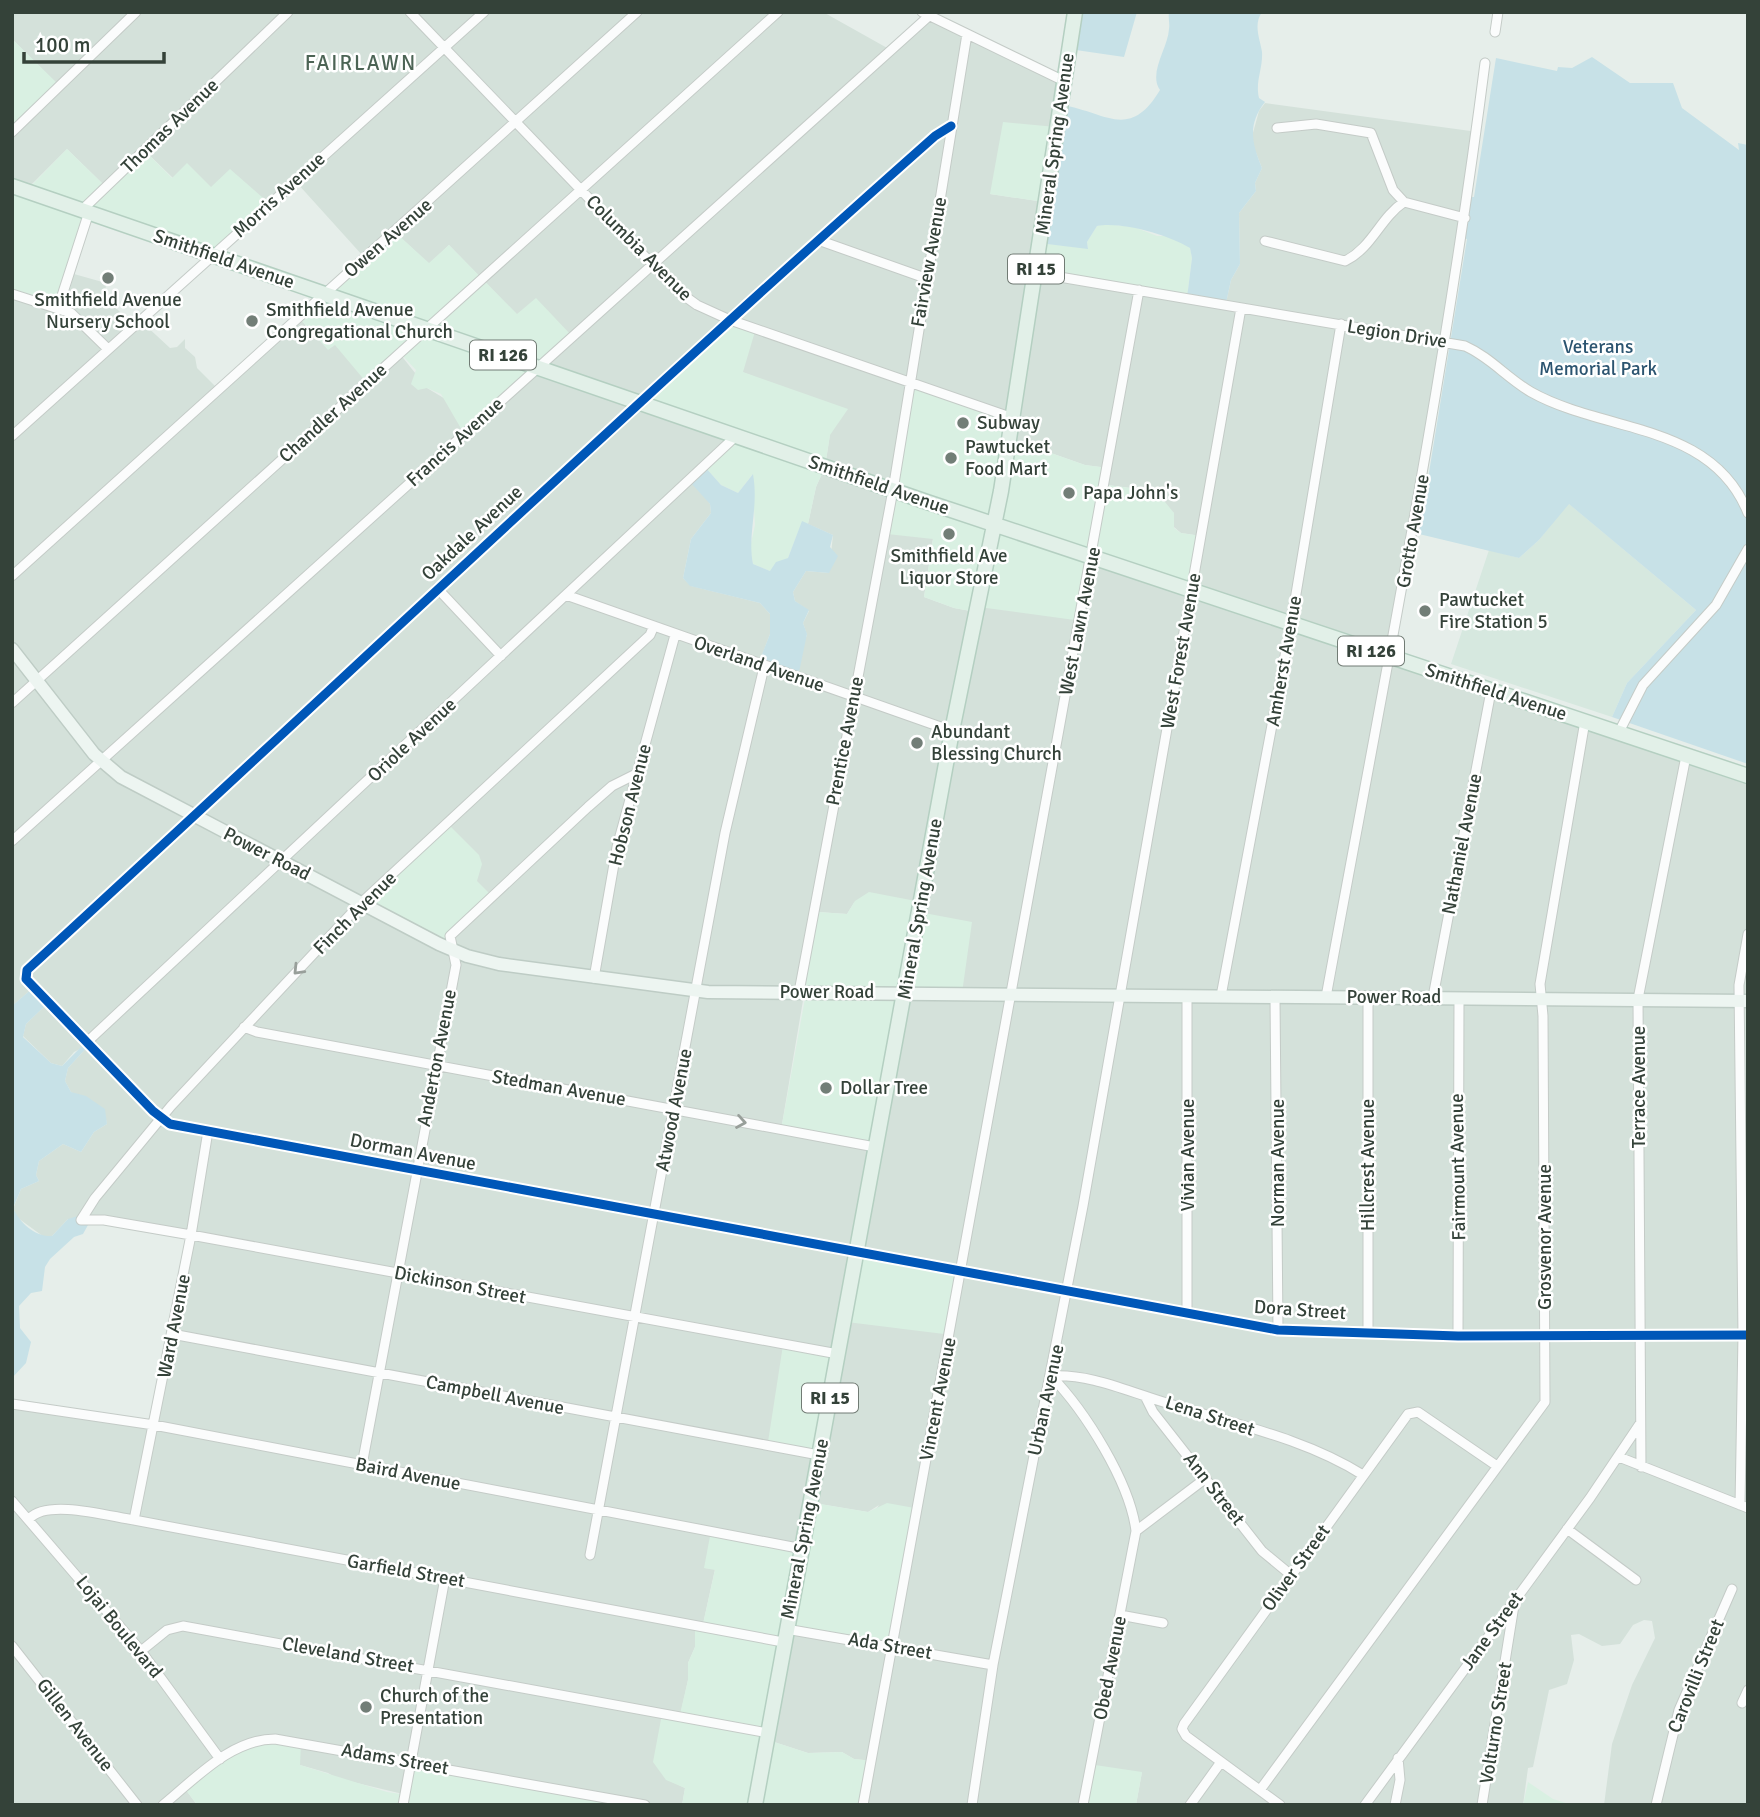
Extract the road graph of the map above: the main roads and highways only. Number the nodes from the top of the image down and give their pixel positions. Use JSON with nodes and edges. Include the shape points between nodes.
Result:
{"nodes":[{"id":1,"x":1075,"y":12,"type":"edge"},
{"id":2,"x":12,"y":186,"type":"edge"},
{"id":3,"x":994,"y":524,"type":"junction"},
{"id":4,"x":12,"y":649,"type":"edge"},
{"id":5,"x":1748,"y":776,"type":"edge"},
{"id":6,"x":905,"y":992,"type":"junction"},
{"id":7,"x":1744,"y":1001,"type":"edge"},
{"id":8,"x":755,"y":1805,"type":"edge"}],
"edges":[{"from":1,"to":3,"type":"main road","name":"Mineral Spring Avenue","number":"RI 15"},
{"from":2,"to":3,"type":"main road","name":"Smithfield Avenue","number":"RI 126"},
{"from":3,"to":5,"type":"main road","name":"Smithfield Avenue","number":"RI 126"},
{"from":3,"to":6,"type":"main road","name":"Mineral Spring Avenue","number":"RI 15"},
{"from":4,"to":6,"type":"main road","name":"Power Road","via":[[102,762],[121,777],[453,950],[499,964],[697,991]]},
{"from":6,"to":7,"type":"main road","name":"Power Road"},
{"from":6,"to":8,"type":"main road","name":"Mineral Spring Avenue","number":"RI 15"}]}
